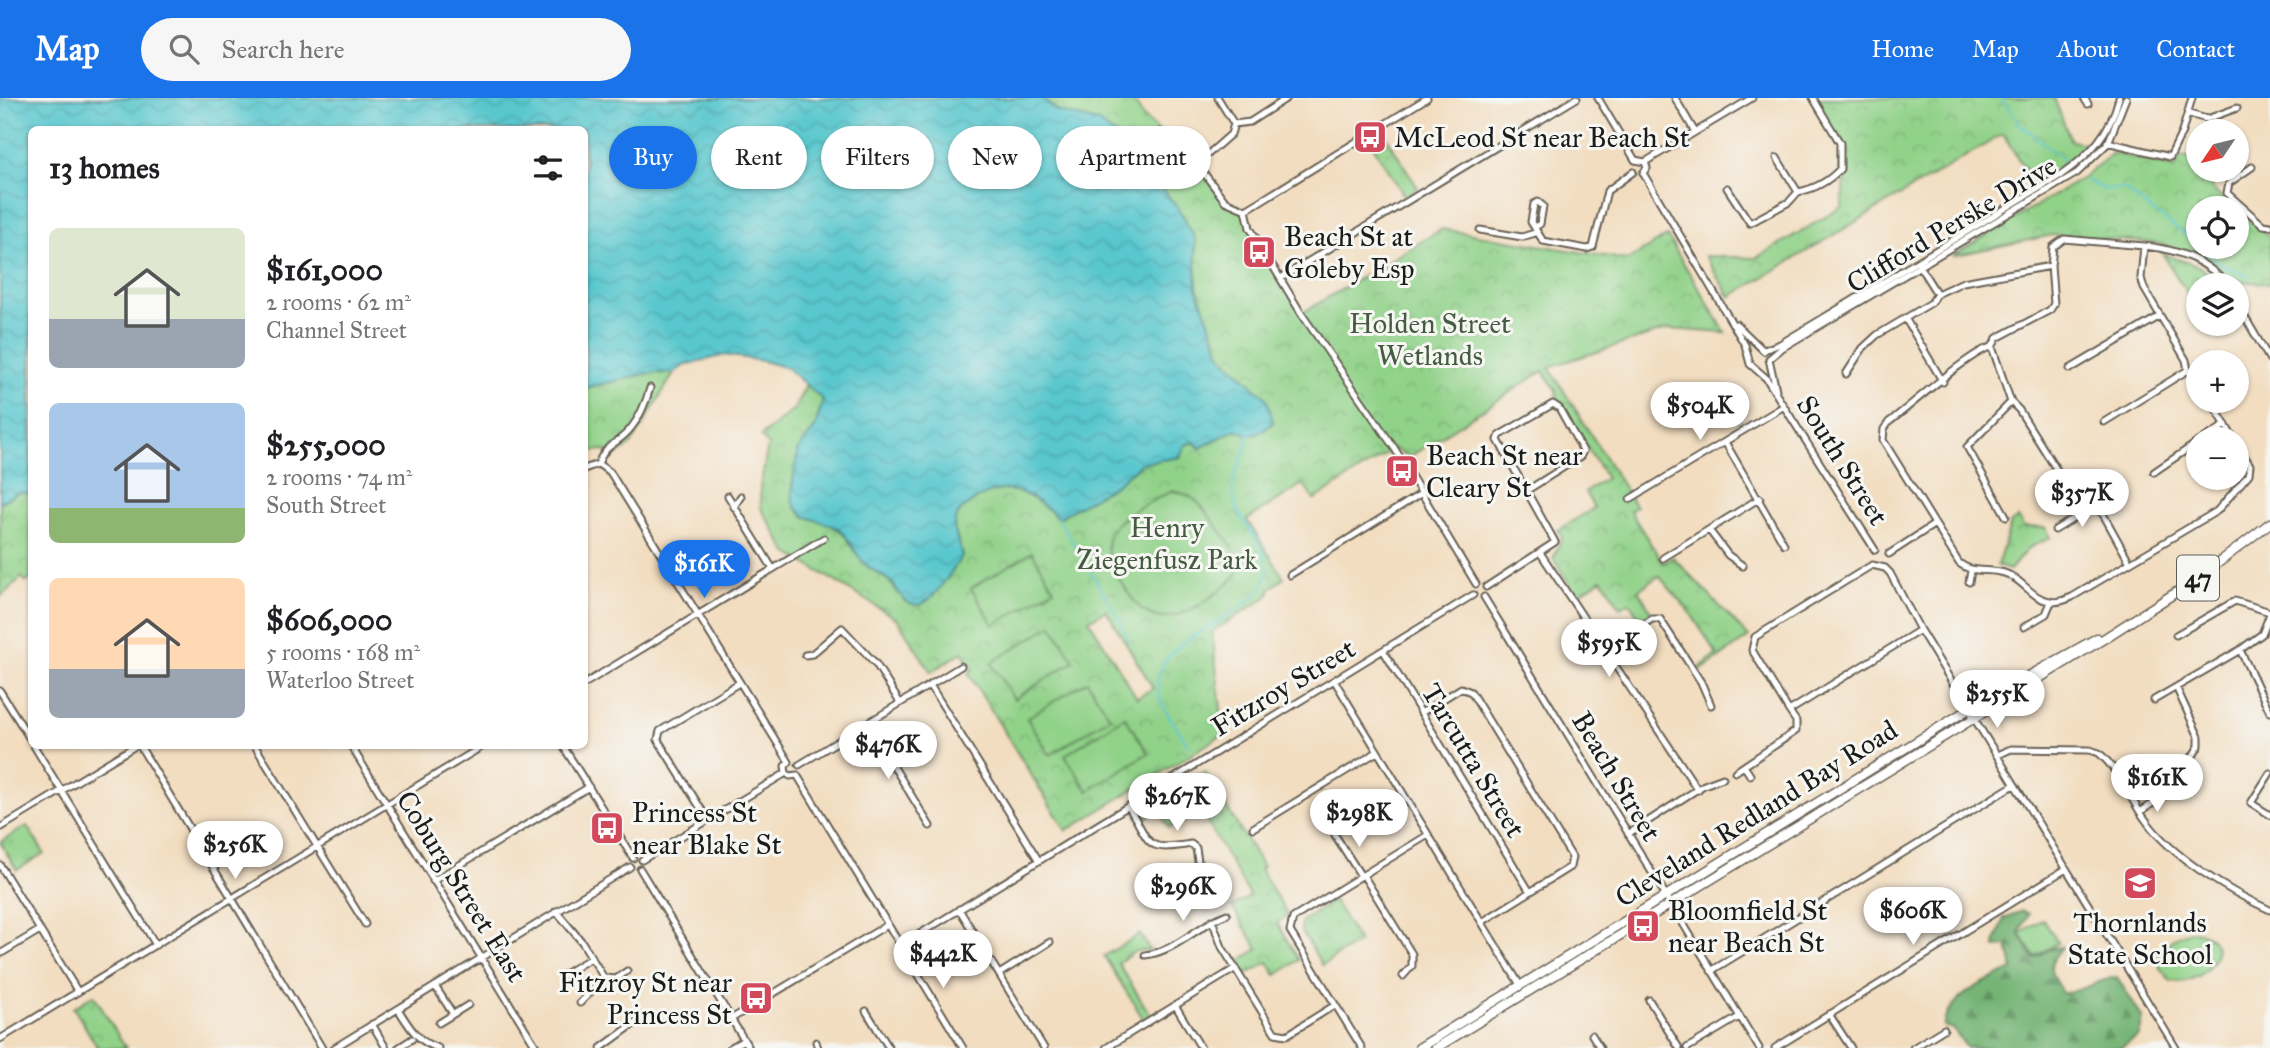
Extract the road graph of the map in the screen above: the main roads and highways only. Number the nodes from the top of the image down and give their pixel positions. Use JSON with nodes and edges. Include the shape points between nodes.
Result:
{"nodes":[{"id":1,"x":2270,"y":523,"type":"edge"},
{"id":2,"x":2121,"y":626,"type":"junction"},
{"id":3,"x":1419,"y":1048,"type":"edge"},
{"id":4,"x":1436,"y":1048,"type":"edge"}],
"edges":[{"from":1,"to":2,"type":"highway","name":"Cleveland Redland Bay Road","number":"47","via":[[2218,565]]},
{"from":2,"to":3,"type":"highway","name":"Cleveland Redland Bay Road","number":"47","via":[[1969,709]]},
{"from":2,"to":4,"type":"highway","name":"Cleveland Redland Bay Road","number":"47"}]}
